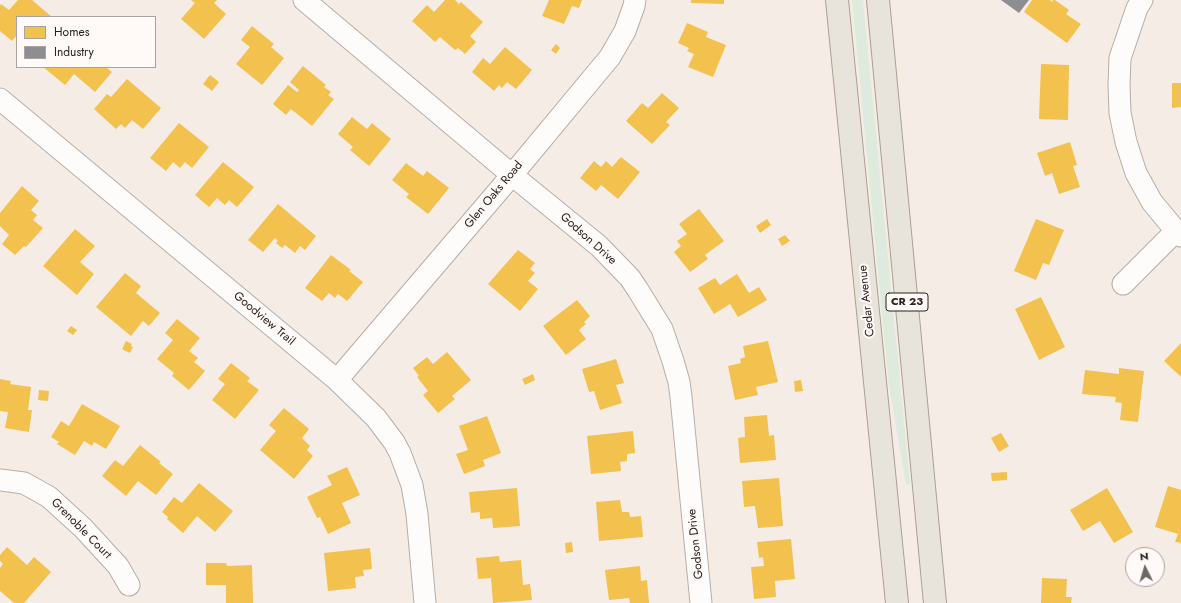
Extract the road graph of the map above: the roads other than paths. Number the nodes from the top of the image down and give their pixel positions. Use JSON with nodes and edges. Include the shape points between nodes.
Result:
{"nodes":[{"id":1,"x":304,"y":0,"type":"edge"},
{"id":2,"x":635,"y":0,"type":"edge"},
{"id":3,"x":837,"y":0,"type":"edge"},
{"id":4,"x":878,"y":0,"type":"edge"},
{"id":5,"x":1142,"y":0,"type":"edge"},
{"id":6,"x":0,"y":99,"type":"edge"},
{"id":7,"x":512,"y":175,"type":"junction"},
{"id":8,"x":1178,"y":234,"type":"edge"},
{"id":9,"x":1123,"y":284,"type":"dead end"},
{"id":10,"x":337,"y":380,"type":"junction"},
{"id":11,"x":0,"y":480,"type":"edge"},
{"id":12,"x":129,"y":585,"type":"dead end"},
{"id":13,"x":425,"y":603,"type":"edge"},
{"id":14,"x":701,"y":603,"type":"edge"},
{"id":15,"x":897,"y":603,"type":"edge"},
{"id":16,"x":935,"y":603,"type":"edge"}],
"edges":[{"from":1,"to":7,"type":"street","name":"Godson Drive"},
{"from":2,"to":7,"type":"street","name":"Glen Oaks Road","via":[[625,30],[610,57]]},
{"from":3,"to":15,"type":"main road","name":"Cedar Avenue","number":"CR 23"},
{"from":4,"to":16,"type":"main road","number":"CR 23"},
{"from":5,"to":8,"type":"street","via":[[1120,58],[1120,113],[1136,173],[1152,202]]},
{"from":6,"to":10,"type":"street","name":"Goodview Trail"},
{"from":7,"to":10,"type":"street","name":"Glen Oaks Road"},
{"from":7,"to":14,"type":"street","name":"Godson Drive","via":[[599,246],[630,278],[662,329],[681,397]]},
{"from":8,"to":9,"type":"street"},
{"from":10,"to":13,"type":"street","name":"Goodview Trail","via":[[376,418],[394,442],[407,469],[417,514]]},
{"from":11,"to":12,"type":"street","name":"Grenoble Court","via":[[24,483],[49,497],[83,528],[118,566]]}]}
